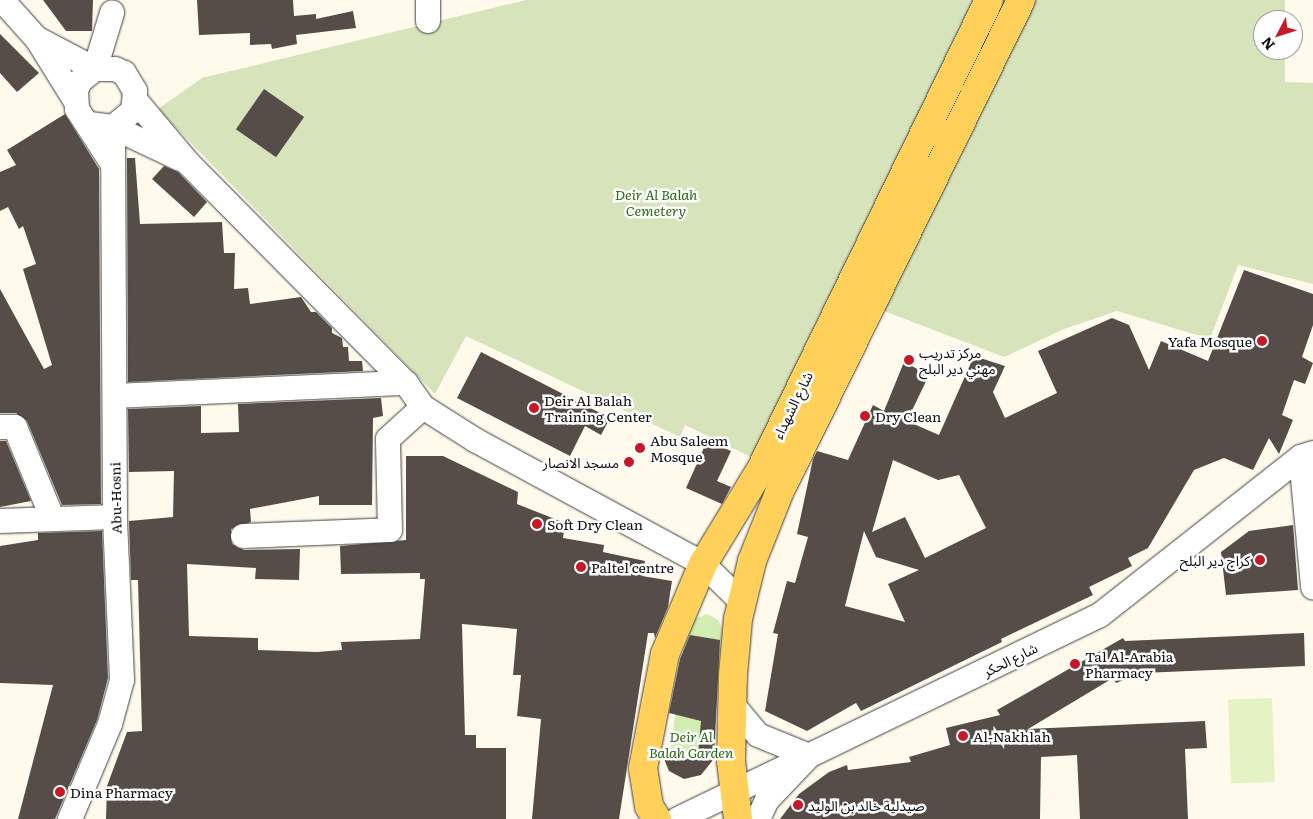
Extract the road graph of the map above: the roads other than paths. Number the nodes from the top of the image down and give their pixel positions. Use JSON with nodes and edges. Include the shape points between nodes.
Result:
{"nodes":[{"id":1,"x":2,"y":0,"type":"edge"},
{"id":2,"x":989,"y":0,"type":"edge"},
{"id":3,"x":1021,"y":0,"type":"edge"},
{"id":4,"x":112,"y":6,"type":"edge"},
{"id":5,"x":37,"y":39,"type":"junction"},
{"id":6,"x":95,"y":69,"type":"junction"},
{"id":7,"x":124,"y":73,"type":"junction"},
{"id":8,"x":75,"y":100,"type":"junction"},
{"id":9,"x":136,"y":102,"type":"junction"},
{"id":10,"x":90,"y":124,"type":"junction"},
{"id":11,"x":113,"y":127,"type":"junction"},
{"id":12,"x":188,"y":163,"type":"junction"},
{"id":13,"x":114,"y":167,"type":"junction"},
{"id":14,"x":406,"y":382,"type":"junction"},
{"id":15,"x":115,"y":396,"type":"junction"},
{"id":16,"x":423,"y":406,"type":"junction"},
{"id":17,"x":0,"y":427,"type":"edge"},
{"id":18,"x":1307,"y":455,"type":"edge"},
{"id":19,"x":115,"y":517,"type":"junction"},
{"id":20,"x":52,"y":518,"type":"junction"},
{"id":21,"x":0,"y":521,"type":"edge"},
{"id":22,"x":243,"y":536,"type":"dead end"},
{"id":23,"x":703,"y":564,"type":"junction"},
{"id":24,"x":1313,"y":587,"type":"edge"},
{"id":25,"x":742,"y":602,"type":"junction"},
{"id":26,"x":732,"y":704,"type":"junction"},
{"id":27,"x":809,"y":756,"type":"junction"},
{"id":28,"x":734,"y":792,"type":"junction"},
{"id":29,"x":70,"y":819,"type":"edge"},
{"id":30,"x":657,"y":819,"type":"edge"},
{"id":31,"x":678,"y":819,"type":"edge"},
{"id":32,"x":738,"y":819,"type":"edge"},
{"id":33,"x":758,"y":819,"type":"edge"}],
"edges":[{"from":1,"to":5,"type":"street"},
{"from":2,"to":23,"type":"main road","name":"شارع الشهداء","via":[[761,469]]},
{"from":3,"to":25,"type":"main road","name":"شارع الشهداء","via":[[778,493],[752,561]]},
{"from":4,"to":6,"type":"street"},
{"from":4,"to":7,"type":"street"},
{"from":5,"to":6,"type":"street"},
{"from":5,"to":8,"type":"street","name":"Abu-Hosni"},
{"from":6,"to":7,"type":"street","via":[[115,68]]},
{"from":6,"to":8,"type":"street","via":[[80,81]]},
{"from":7,"to":9,"type":"street","via":[[132,81]]},
{"from":8,"to":10,"type":"street","name":"Abu-Hosni","via":[[77,109]]},
{"from":9,"to":11,"type":"street","via":[[127,120]]},
{"from":9,"to":12,"type":"street"},
{"from":10,"to":11,"type":"street"},
{"from":10,"to":13,"type":"street","name":"Abu-Hosni"},
{"from":11,"to":12,"type":"street"},
{"from":11,"to":13,"type":"street","name":"Abu-Hosni"},
{"from":12,"to":14,"type":"street"},
{"from":13,"to":15,"type":"street","name":"Abu-Hosni"},
{"from":14,"to":15,"type":"street"},
{"from":14,"to":16,"type":"street"},
{"from":15,"to":19,"type":"street","name":"Abu-Hosni"},
{"from":16,"to":22,"type":"street","via":[[388,439],[390,530]]},
{"from":16,"to":23,"type":"street","via":[[475,440]]},
{"from":17,"to":20,"type":"street","via":[[15,427]]},
{"from":18,"to":24,"type":"street"},
{"from":18,"to":27,"type":"street","name":"شارع الحكر","via":[[1100,615]]},
{"from":19,"to":20,"type":"street"},
{"from":19,"to":29,"type":"street","name":"Abu-Hosni","via":[[122,680],[110,724]]},
{"from":20,"to":21,"type":"street"},
{"from":23,"to":25,"type":"street"},
{"from":23,"to":30,"type":"main road","name":"شارع الشهداء","via":[[665,654],[643,768],[649,806]]},
{"from":25,"to":26,"type":"main road","name":"شارع الشهداء"},
{"from":26,"to":27,"type":"street","via":[[758,735]]},
{"from":26,"to":28,"type":"main road","name":"شارع الشهداء"},
{"from":27,"to":28,"type":"street","name":"شارع الحكر"},
{"from":27,"to":33,"type":"street","via":[[767,800]]},
{"from":28,"to":31,"type":"street","name":"شارع الحكر"},
{"from":28,"to":32,"type":"main road","name":"شارع الشهداء"}]}
